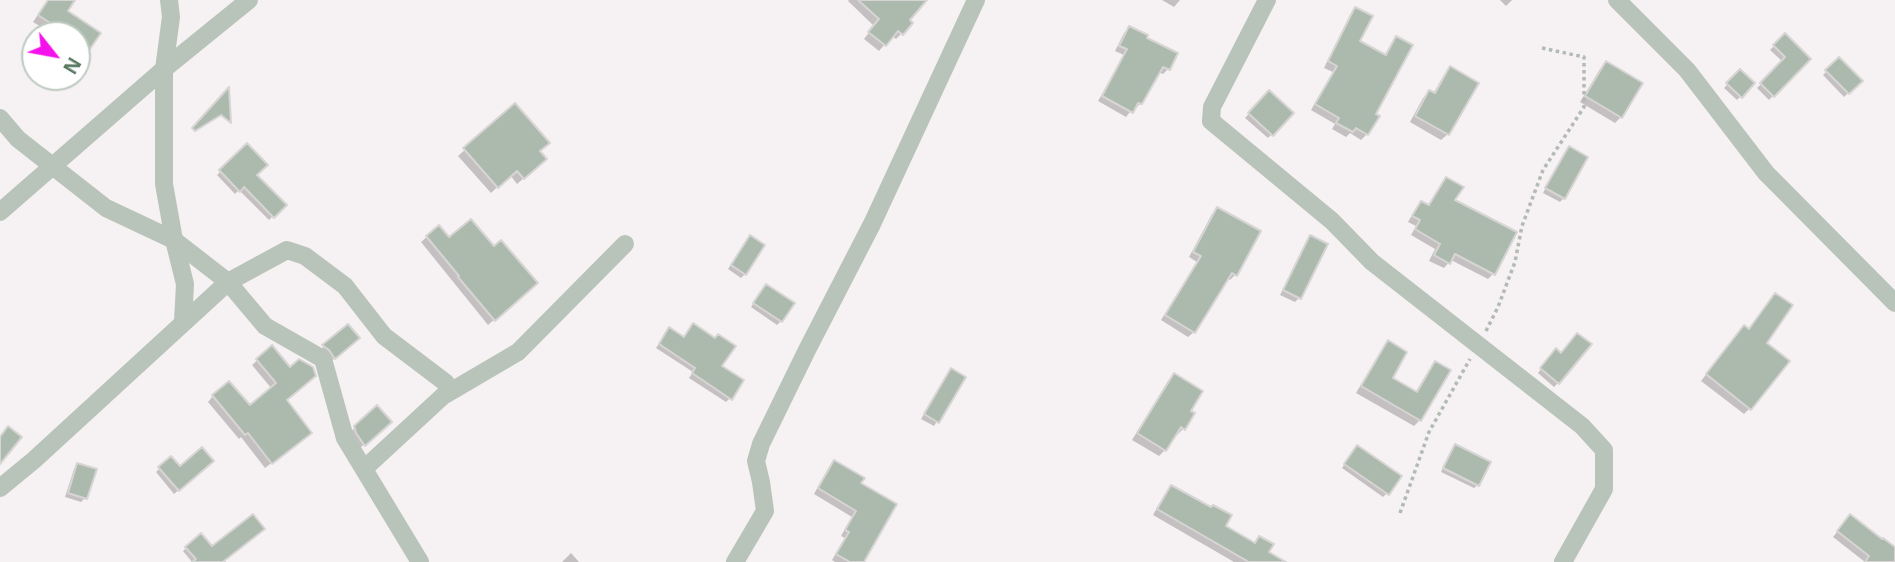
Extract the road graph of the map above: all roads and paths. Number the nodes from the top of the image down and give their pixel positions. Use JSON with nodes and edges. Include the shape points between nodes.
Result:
{"nodes":[{"id":1,"x":169,"y":0,"type":"edge"},
{"id":2,"x":249,"y":0,"type":"edge"},
{"id":3,"x":976,"y":0,"type":"edge"},
{"id":4,"x":1267,"y":0,"type":"edge"},
{"id":5,"x":1617,"y":0,"type":"edge"},
{"id":6,"x":1542,"y":48,"type":"dead end"},
{"id":7,"x":164,"y":69,"type":"junction"},
{"id":8,"x":0,"y":118,"type":"edge"},
{"id":9,"x":54,"y":167,"type":"junction"},
{"id":10,"x":0,"y":212,"type":"edge"},
{"id":11,"x":174,"y":240,"type":"junction"},
{"id":12,"x":625,"y":244,"type":"dead end"},
{"id":13,"x":228,"y":282,"type":"junction"},
{"id":14,"x":1895,"y":303,"type":"edge"},
{"id":15,"x":183,"y":323,"type":"junction"},
{"id":16,"x":1479,"y":344,"type":"junction"},
{"id":17,"x":446,"y":383,"type":"dead end"},
{"id":18,"x":365,"y":468,"type":"junction"},
{"id":19,"x":0,"y":488,"type":"edge"},
{"id":20,"x":1400,"y":513,"type":"dead end"},
{"id":21,"x":420,"y":562,"type":"edge"},
{"id":22,"x":735,"y":562,"type":"edge"},
{"id":23,"x":1563,"y":562,"type":"edge"}],
"edges":[{"from":1,"to":7,"type":"street"},
{"from":2,"to":7,"type":"street"},
{"from":3,"to":22,"type":"street","via":[[872,224],[761,444],[755,461],[765,511]]},
{"from":4,"to":16,"type":"street","via":[[1212,107],[1211,121],[1332,221],[1372,262]]},
{"from":5,"to":14,"type":"street","via":[[1687,70],[1766,173]]},
{"from":6,"to":16,"type":"path","via":[[1584,57],[1584,107],[1543,170],[1499,307]]},
{"from":7,"to":9,"type":"street"},
{"from":7,"to":11,"type":"street","via":[[164,184]]},
{"from":8,"to":9,"type":"street"},
{"from":9,"to":10,"type":"street"},
{"from":9,"to":11,"type":"street","via":[[106,208]]},
{"from":11,"to":13,"type":"street"},
{"from":11,"to":15,"type":"street","via":[[186,284]]},
{"from":12,"to":18,"type":"street","via":[[518,352],[443,396]]},
{"from":13,"to":15,"type":"street"},
{"from":13,"to":17,"type":"street","via":[[287,250],[305,256],[345,286],[384,336]]},
{"from":13,"to":18,"type":"street","via":[[265,326],[323,359],[345,438]]},
{"from":15,"to":19,"type":"street"},
{"from":16,"to":20,"type":"path","via":[[1429,432]]},
{"from":16,"to":23,"type":"street","via":[[1582,426],[1604,450],[1604,489]]},
{"from":18,"to":21,"type":"street"}]}
